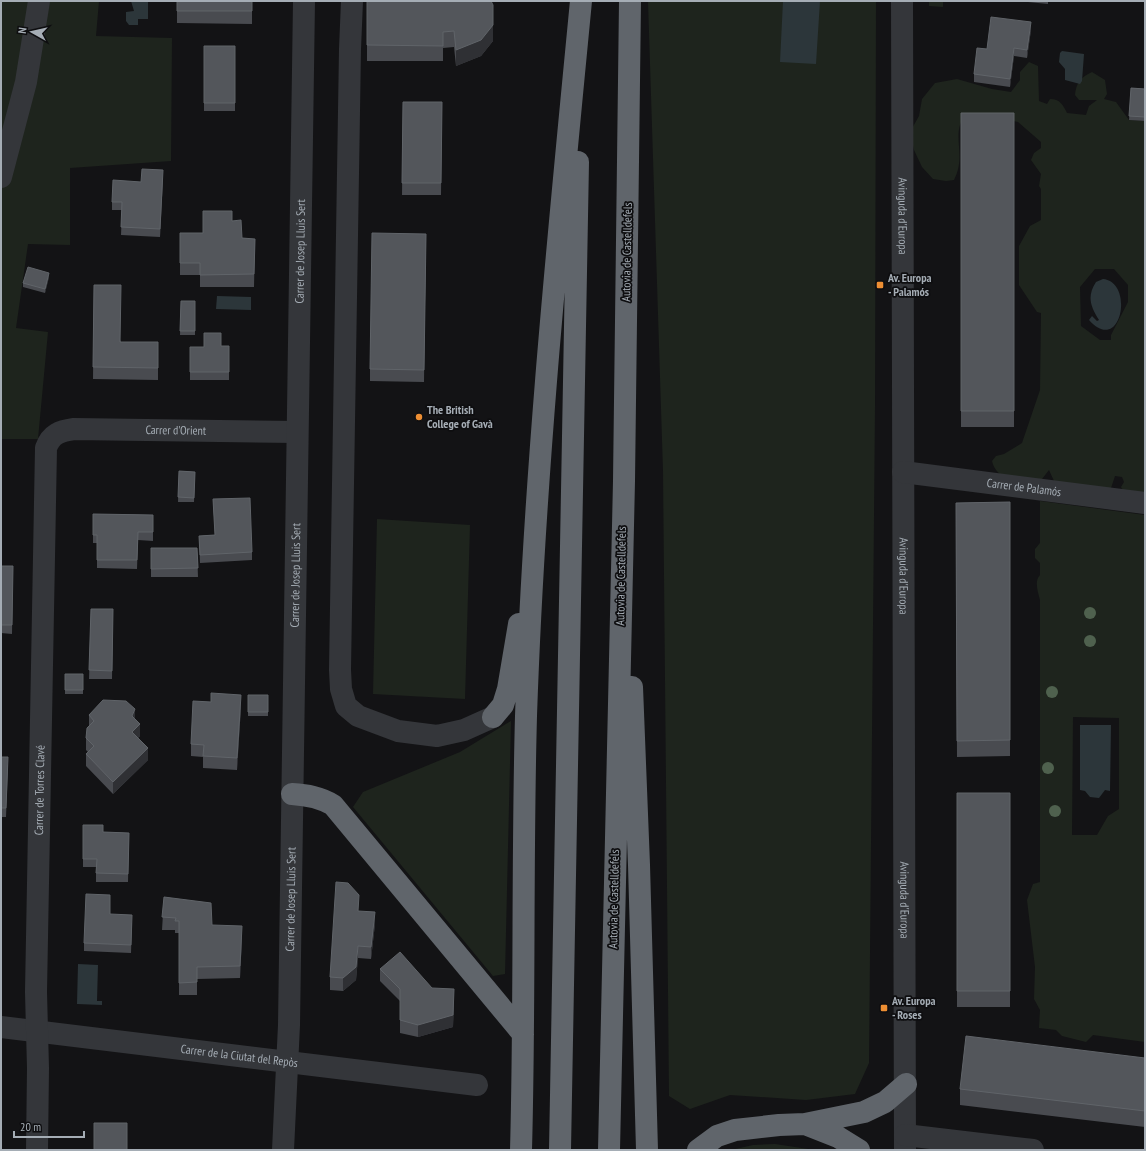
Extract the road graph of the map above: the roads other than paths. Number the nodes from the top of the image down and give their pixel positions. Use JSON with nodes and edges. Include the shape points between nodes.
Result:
{"nodes":[{"id":1,"x":39,"y":1,"type":"edge"},
{"id":2,"x":304,"y":1,"type":"edge"},
{"id":3,"x":352,"y":1,"type":"edge"},
{"id":4,"x":581,"y":1,"type":"edge"},
{"id":5,"x":630,"y":1,"type":"edge"},
{"id":6,"x":902,"y":1,"type":"edge"},
{"id":7,"x":1,"y":177,"type":"edge"},
{"id":8,"x":297,"y":432,"type":"junction"},
{"id":9,"x":55,"y":434,"type":"joint"},
{"id":10,"x":903,"y":472,"type":"junction"},
{"id":11,"x":624,"y":481,"type":"junction"},
{"id":12,"x":1145,"y":503,"type":"edge"},
{"id":13,"x":535,"y":526,"type":"junction"},
{"id":14,"x":493,"y":718,"type":"joint"},
{"id":15,"x":292,"y":794,"type":"junction"},
{"id":16,"x":1,"y":1027,"type":"edge"},
{"id":17,"x":37,"y":1032,"type":"junction"},
{"id":18,"x":523,"y":1034,"type":"junction"},
{"id":19,"x":286,"y":1062,"type":"junction"},
{"id":20,"x":906,"y":1084,"type":"junction"},
{"id":21,"x":477,"y":1085,"type":"dead end"},
{"id":22,"x":523,"y":1087,"type":"junction"},
{"id":23,"x":805,"y":1124,"type":"junction"},
{"id":24,"x":905,"y":1143,"type":"edge"},
{"id":25,"x":37,"y":1150,"type":"edge"},
{"id":26,"x":283,"y":1150,"type":"edge"},
{"id":27,"x":511,"y":1150,"type":"edge"},
{"id":28,"x":521,"y":1150,"type":"edge"},
{"id":29,"x":560,"y":1150,"type":"edge"},
{"id":30,"x":609,"y":1150,"type":"edge"},
{"id":31,"x":647,"y":1150,"type":"edge"},
{"id":32,"x":698,"y":1150,"type":"edge"},
{"id":33,"x":859,"y":1150,"type":"edge"},
{"id":34,"x":1033,"y":1150,"type":"edge"}],
"edges":[{"from":1,"to":7,"type":"street","via":[[26,82]]},
{"from":2,"to":8,"type":"street","name":"Carrer de Josep Lluis Sert"},
{"from":3,"to":14,"type":"street","via":[[341,689],[346,706],[358,716],[398,732],[436,736],[464,730]]},
{"from":4,"to":13,"type":"highway"},
{"from":4,"to":29,"type":"highway"},
{"from":5,"to":11,"type":"highway","name":"Autovia de Castelldefels"},
{"from":6,"to":10,"type":"street","name":"Avinguda d'Europa"},
{"from":8,"to":9,"type":"street","name":"Carrer d'Orient","via":[[74,429]]},
{"from":8,"to":15,"type":"street","name":"Carrer de Josep Lluis Sert"},
{"from":9,"to":17,"type":"street","name":"Carrer de Torres Clavé","via":[[46,448]]},
{"from":10,"to":12,"type":"street","name":"Carrer de Palamós"},
{"from":10,"to":20,"type":"street","name":"Avinguda d'Europa"},
{"from":11,"to":30,"type":"highway","name":"Autovia de Castelldefels"},
{"from":11,"to":31,"type":"highway"},
{"from":13,"to":14,"type":"highway","via":[[508,689],[503,705]]},
{"from":13,"to":18,"type":"highway","via":[[526,717]]},
{"from":15,"to":18,"type":"highway","via":[[324,799],[333,805]]},
{"from":15,"to":19,"type":"street","name":"Carrer de Josep Lluis Sert"},
{"from":16,"to":17,"type":"street","name":"Carrer de la Ciutat del Repòs"},
{"from":17,"to":19,"type":"street","name":"Carrer de la Ciutat del Repòs"},
{"from":17,"to":25,"type":"street","name":"Carrer de Torres Clavé"},
{"from":18,"to":22,"type":"highway"},
{"from":19,"to":21,"type":"street","name":"Carrer de la Ciutat del Repòs"},
{"from":19,"to":26,"type":"street","name":"Carrer de Josep Lluis Sert"},
{"from":20,"to":23,"type":"highway","via":[[885,1102],[864,1112]]},
{"from":20,"to":24,"type":"street","name":"Avinguda d'Europa"},
{"from":22,"to":27,"type":"highway"},
{"from":22,"to":28,"type":"highway"},
{"from":23,"to":32,"type":"highway","via":[[779,1124],[735,1130],[717,1136]]},
{"from":23,"to":33,"type":"highway","via":[[838,1137]]},
{"from":24,"to":34,"type":"street"}]}
